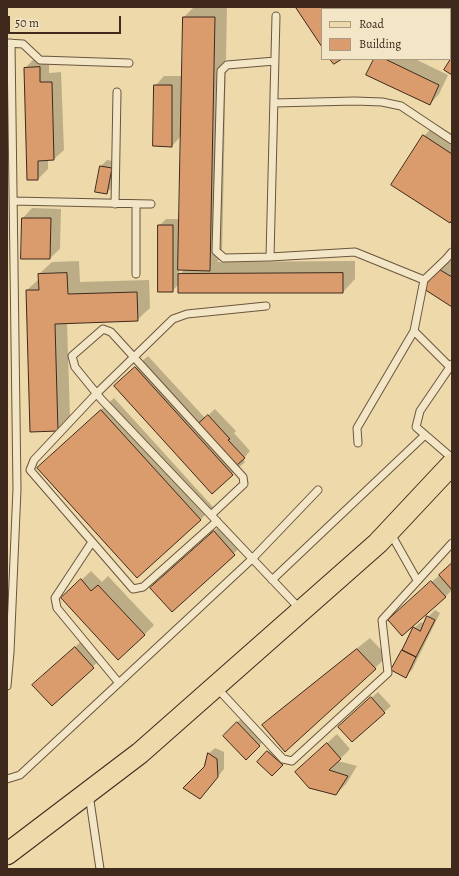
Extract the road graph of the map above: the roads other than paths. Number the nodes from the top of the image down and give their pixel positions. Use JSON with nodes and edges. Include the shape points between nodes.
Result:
{"nodes":[{"id":1,"x":276,"y":16,"type":"dead end"},
{"id":2,"x":9,"y":43,"type":"edge"},
{"id":3,"x":275,"y":61,"type":"junction"},
{"id":4,"x":129,"y":63,"type":"dead end"},
{"id":5,"x":117,"y":92,"type":"dead end"},
{"id":6,"x":274,"y":103,"type":"junction"},
{"id":7,"x":452,"y":140,"type":"edge"},
{"id":8,"x":10,"y":179,"type":"edge"},
{"id":9,"x":13,"y":201,"type":"junction"},
{"id":10,"x":115,"y":204,"type":"junction"},
{"id":11,"x":136,"y":204,"type":"junction"},
{"id":12,"x":151,"y":204,"type":"dead end"},
{"id":13,"x":452,"y":252,"type":"edge"},
{"id":14,"x":270,"y":257,"type":"junction"},
{"id":15,"x":136,"y":274,"type":"dead end"},
{"id":16,"x":424,"y":280,"type":"junction"},
{"id":17,"x":266,"y":306,"type":"dead end"},
{"id":18,"x":414,"y":331,"type":"junction"},
{"id":19,"x":133,"y":358,"type":"junction"},
{"id":20,"x":451,"y":365,"type":"edge"},
{"id":21,"x":96,"y":393,"type":"junction"},
{"id":22,"x":425,"y":435,"type":"junction"},
{"id":23,"x":358,"y":443,"type":"dead end"},
{"id":24,"x":452,"y":458,"type":"edge"},
{"id":25,"x":452,"y":464,"type":"edge"},
{"id":26,"x":318,"y":490,"type":"dead end"},
{"id":27,"x":211,"y":515,"type":"junction"},
{"id":28,"x":217,"y":521,"type":"junction"},
{"id":29,"x":389,"y":530,"type":"junction"},
{"id":30,"x":92,"y":542,"type":"junction"},
{"id":31,"x":452,"y":542,"type":"edge"},
{"id":32,"x":252,"y":559,"type":"junction"},
{"id":33,"x":272,"y":580,"type":"junction"},
{"id":34,"x":417,"y":580,"type":"junction"},
{"id":35,"x":301,"y":611,"type":"junction"},
{"id":36,"x":119,"y":683,"type":"junction"},
{"id":37,"x":7,"y":686,"type":"edge"},
{"id":38,"x":216,"y":686,"type":"junction"},
{"id":39,"x":7,"y":779,"type":"edge"},
{"id":40,"x":89,"y":792,"type":"junction"},
{"id":41,"x":7,"y":854,"type":"edge"},
{"id":42,"x":100,"y":869,"type":"edge"}],
"edges":[{"from":1,"to":3,"type":"lane"},
{"from":2,"to":4,"type":"lane","via":[[23,44],[40,60]]},
{"from":2,"to":8,"type":"lane"},
{"from":3,"to":6,"type":"lane"},
{"from":3,"to":14,"type":"lane","via":[[227,64],[221,71],[216,251],[224,258]]},
{"from":5,"to":10,"type":"lane"},
{"from":6,"to":7,"type":"lane","via":[[382,102],[401,106]]},
{"from":6,"to":14,"type":"lane"},
{"from":8,"to":9,"type":"lane"},
{"from":9,"to":10,"type":"lane"},
{"from":9,"to":37,"type":"lane","via":[[17,490]]},
{"from":10,"to":11,"type":"lane"},
{"from":11,"to":12,"type":"lane"},
{"from":11,"to":15,"type":"lane"},
{"from":13,"to":16,"type":"lane"},
{"from":14,"to":16,"type":"lane","via":[[355,252]]},
{"from":16,"to":18,"type":"lane"},
{"from":17,"to":19,"type":"lane","via":[[187,314],[173,319]]},
{"from":18,"to":20,"type":"lane"},
{"from":18,"to":23,"type":"lane","via":[[357,428]]},
{"from":19,"to":21,"type":"lane"},
{"from":19,"to":21,"type":"lane","via":[[111,332],[102,329],[72,356],[75,367]]},
{"from":19,"to":27,"type":"lane","via":[[243,477],[244,484]]},
{"from":20,"to":22,"type":"lane","via":[[420,411],[416,427]]},
{"from":21,"to":27,"type":"lane"},
{"from":21,"to":30,"type":"lane","via":[[34,460],[30,470]]},
{"from":22,"to":24,"type":"lane"},
{"from":22,"to":33,"type":"lane"},
{"from":25,"to":29,"type":"main road"},
{"from":26,"to":32,"type":"lane"},
{"from":27,"to":28,"type":"lane"},
{"from":28,"to":30,"type":"lane","via":[[143,587],[133,589]]},
{"from":28,"to":32,"type":"lane"},
{"from":29,"to":34,"type":"lane"},
{"from":29,"to":35,"type":"main road","via":[[378,543]]},
{"from":30,"to":36,"type":"lane","via":[[56,598],[57,608]]},
{"from":31,"to":34,"type":"lane"},
{"from":32,"to":33,"type":"lane"},
{"from":32,"to":36,"type":"lane"},
{"from":33,"to":35,"type":"lane"},
{"from":34,"to":38,"type":"lane","via":[[382,620],[388,673],[292,761],[283,759]]},
{"from":35,"to":38,"type":"main road"},
{"from":36,"to":39,"type":"lane","via":[[20,775]]},
{"from":38,"to":40,"type":"main road","via":[[140,754]]},
{"from":40,"to":41,"type":"main road"},
{"from":40,"to":42,"type":"lane"}]}
